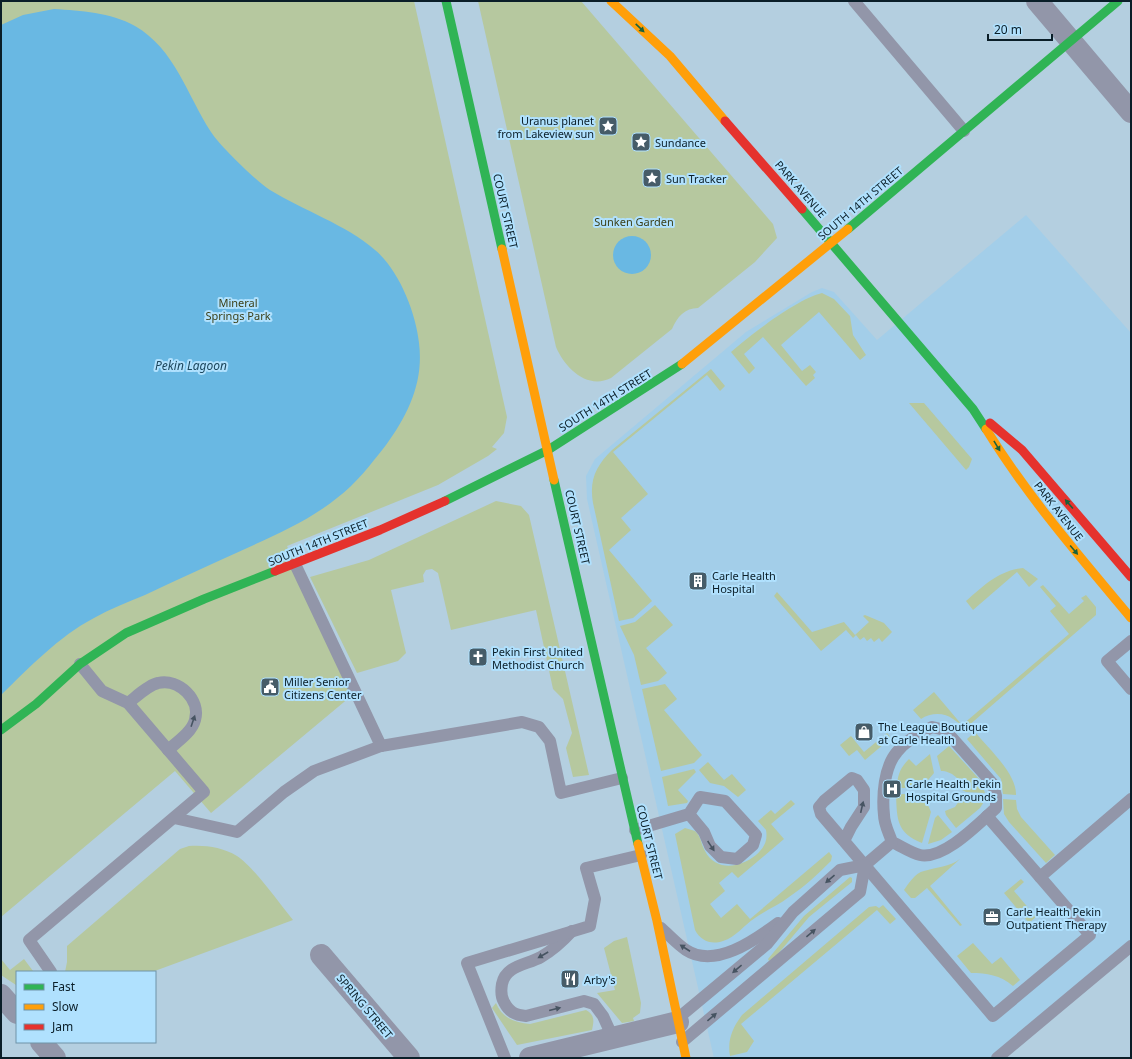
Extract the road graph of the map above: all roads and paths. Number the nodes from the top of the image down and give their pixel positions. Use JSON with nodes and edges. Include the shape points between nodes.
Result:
{"nodes":[{"id":1,"x":446,"y":1,"type":"edge"},
{"id":2,"x":611,"y":1,"type":"edge"},
{"id":3,"x":854,"y":1,"type":"edge"},
{"id":4,"x":1036,"y":1,"type":"edge"},
{"id":5,"x":1118,"y":1,"type":"edge"},
{"id":6,"x":646,"y":19,"type":"dead end"},
{"id":7,"x":1070,"y":41,"type":"junction"},
{"id":8,"x":670,"y":56,"type":"junction"},
{"id":9,"x":1131,"y":112,"type":"edge"},
{"id":10,"x":964,"y":131,"type":"junction"},
{"id":11,"x":832,"y":243,"type":"junction"},
{"id":12,"x":976,"y":412,"type":"junction"},
{"id":13,"x":548,"y":450,"type":"junction"},
{"id":14,"x":295,"y":564,"type":"junction"},
{"id":15,"x":1131,"y":577,"type":"edge"},
{"id":16,"x":1131,"y":618,"type":"edge"},
{"id":17,"x":1131,"y":641,"type":"edge"},
{"id":18,"x":80,"y":664,"type":"junction"},
{"id":19,"x":1131,"y":688,"type":"edge"},
{"id":20,"x":128,"y":703,"type":"junction"},
{"id":21,"x":3,"y":734,"type":"edge"},
{"id":22,"x":381,"y":746,"type":"junction"},
{"id":23,"x":168,"y":750,"type":"junction"},
{"id":24,"x":622,"y":778,"type":"junction"},
{"id":25,"x":1131,"y":799,"type":"edge"},
{"id":26,"x":689,"y":814,"type":"junction"},
{"id":27,"x":987,"y":816,"type":"junction"},
{"id":28,"x":174,"y":818,"type":"junction"},
{"id":29,"x":635,"y":830,"type":"junction"},
{"id":30,"x":844,"y":841,"type":"junction"},
{"id":31,"x":892,"y":842,"type":"junction"},
{"id":32,"x":641,"y":855,"type":"junction"},
{"id":33,"x":865,"y":865,"type":"junction"},
{"id":34,"x":1040,"y":877,"type":"junction"},
{"id":35,"x":793,"y":912,"type":"junction"},
{"id":36,"x":658,"y":924,"type":"junction"},
{"id":37,"x":573,"y":930,"type":"junction"},
{"id":38,"x":1131,"y":946,"type":"edge"},
{"id":39,"x":321,"y":954,"type":"dead end"},
{"id":40,"x":50,"y":971,"type":"edge"},
{"id":41,"x":679,"y":1028,"type":"junction"},
{"id":42,"x":613,"y":1038,"type":"junction"},
{"id":43,"x":42,"y":1043,"type":"edge"},
{"id":44,"x":55,"y":1058,"type":"edge"},
{"id":45,"x":409,"y":1058,"type":"edge"},
{"id":46,"x":505,"y":1058,"type":"edge"},
{"id":47,"x":530,"y":1058,"type":"edge"},
{"id":48,"x":686,"y":1058,"type":"edge"},
{"id":49,"x":997,"y":1058,"type":"edge"}],
"edges":[{"from":1,"to":13,"type":"main road","name":"COURT STREET"},
{"from":2,"to":8,"type":"main road","name":"PARK AVENUE","one_way":true},
{"from":3,"to":10,"type":"lane"},
{"from":4,"to":7,"type":"street"},
{"from":5,"to":7,"type":"main road","name":"SOUTH 14TH STREET"},
{"from":6,"to":8,"type":"main road","name":"PARK AVENUE"},
{"from":7,"to":9,"type":"street"},
{"from":7,"to":10,"type":"main road","name":"SOUTH 14TH STREET"},
{"from":8,"to":11,"type":"main road","name":"PARK AVENUE"},
{"from":10,"to":11,"type":"main road","name":"SOUTH 14TH STREET"},
{"from":11,"to":12,"type":"main road","name":"PARK AVENUE"},
{"from":11,"to":13,"type":"main road","name":"SOUTH 14TH STREET","via":[[676,369]]},
{"from":15,"to":12,"type":"main road","name":"PARK AVENUE","one_way":true,"via":[[1022,450]]},
{"from":12,"to":16,"type":"main road","name":"PARK AVENUE","one_way":true,"via":[[1007,463],[1040,507]]},
{"from":13,"to":14,"type":"main road","name":"SOUTH 14TH STREET","via":[[413,516]]},
{"from":13,"to":24,"type":"main road","name":"COURT STREET"},
{"from":14,"to":18,"type":"main road","name":"SOUTH 14TH STREET","via":[[148,622],[110,642]]},
{"from":14,"to":22,"type":"lane"},
{"from":17,"to":19,"type":"lane","via":[[1107,661]]},
{"from":18,"to":20,"type":"lane","via":[[102,691]]},
{"from":18,"to":21,"type":"main road","name":"SOUTH 14TH STREET"},
{"from":20,"to":23,"type":"lane"},
{"from":23,"to":20,"type":"lane","one_way":true,"via":[[190,730],[195,721],[196,711],[191,696],[182,688],[168,682],[157,683]]},
{"from":22,"to":24,"type":"lane","via":[[522,722],[539,727],[550,741],[561,793]]},
{"from":22,"to":28,"type":"lane","via":[[314,771],[284,792],[237,832]]},
{"from":23,"to":28,"type":"lane","via":[[204,792]]},
{"from":24,"to":29,"type":"main road","name":"COURT STREET"},
{"from":25,"to":34,"type":"lane"},
{"from":26,"to":26,"type":"lane","one_way":true,"via":[[704,832],[710,846],[721,857],[737,859],[753,845],[756,834],[726,801],[700,797]]},
{"from":26,"to":29,"type":"lane"},
{"from":27,"to":31,"type":"lane","via":[[957,842],[938,854],[921,856]]},
{"from":27,"to":31,"type":"lane","via":[[996,808],[993,784],[945,730],[932,727],[914,736],[896,752],[888,769],[884,816]]},
{"from":27,"to":34,"type":"lane"},
{"from":28,"to":40,"type":"lane","via":[[29,940]]},
{"from":29,"to":32,"type":"main road","name":"COURT STREET"},
{"from":30,"to":30,"type":"lane","one_way":true,"via":[[864,807],[864,790],[852,778],[819,807],[820,814]]},
{"from":30,"to":33,"type":"lane"},
{"from":31,"to":33,"type":"lane"},
{"from":32,"to":36,"type":"main road","name":"COURT STREET"},
{"from":32,"to":37,"type":"lane","via":[[586,868],[596,899],[590,926]]},
{"from":33,"to":34,"type":"lane","via":[[993,1016],[1090,935]]},
{"from":33,"to":35,"type":"lane","one_way":true,"via":[[840,870]]},
{"from":41,"to":33,"type":"lane","one_way":true,"via":[[860,892]]},
{"from":35,"to":36,"type":"lane","one_way":true,"via":[[744,945],[724,954],[705,956],[687,951]]},
{"from":35,"to":41,"type":"lane","one_way":true,"via":[[767,944]]},
{"from":36,"to":41,"type":"main road","name":"COURT STREET"},
{"from":37,"to":42,"type":"lane","one_way":true,"via":[[558,946],[539,958],[511,970],[504,978],[501,988],[502,1000],[508,1010],[526,1016],[584,1001],[594,1004],[603,1016]]},
{"from":37,"to":46,"type":"lane","via":[[467,963]]},
{"from":38,"to":49,"type":"lane"},
{"from":39,"to":45,"type":"street","name":"SPRING STREET"},
{"from":41,"to":42,"type":"street"},
{"from":41,"to":48,"type":"main road","name":"COURT STREET"},
{"from":42,"to":47,"type":"street"},
{"from":43,"to":44,"type":"street"}]}
